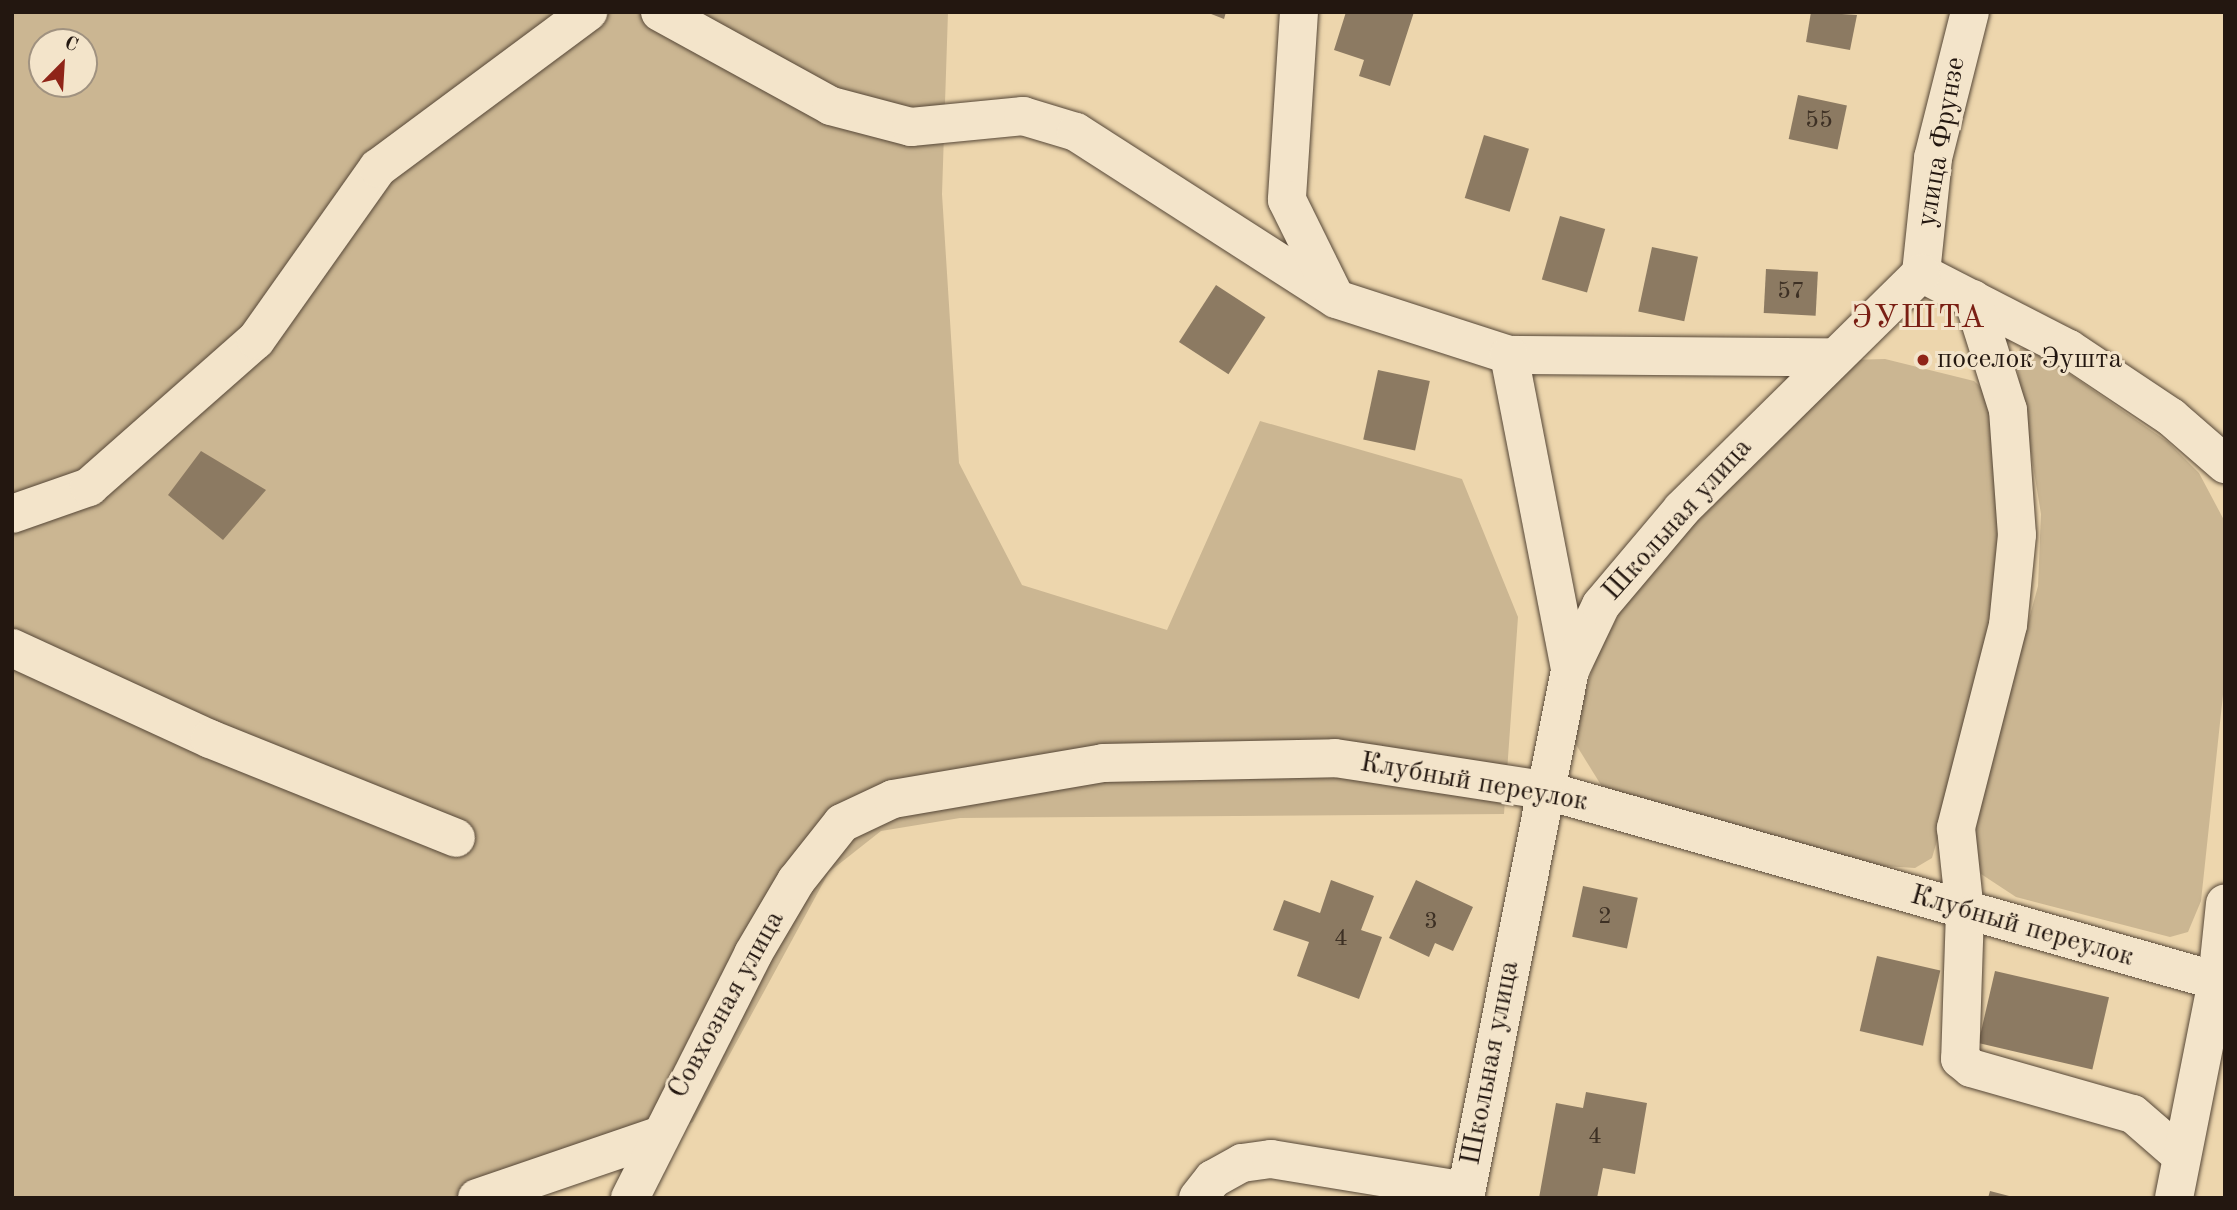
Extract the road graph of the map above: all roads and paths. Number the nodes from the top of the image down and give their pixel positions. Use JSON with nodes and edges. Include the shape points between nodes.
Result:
{"nodes":[{"id":1,"x":588,"y":12,"type":"edge"},
{"id":2,"x":660,"y":12,"type":"edge"},
{"id":3,"x":1299,"y":12,"type":"edge"},
{"id":4,"x":1970,"y":12,"type":"edge"},
{"id":5,"x":1921,"y":273,"type":"junction"},
{"id":6,"x":1336,"y":299,"type":"junction"},
{"id":7,"x":1973,"y":299,"type":"junction"},
{"id":8,"x":1508,"y":355,"type":"junction"},
{"id":9,"x":1831,"y":357,"type":"junction"},
{"id":10,"x":2225,"y":464,"type":"edge"},
{"id":11,"x":12,"y":514,"type":"edge"},
{"id":12,"x":12,"y":648,"type":"edge"},
{"id":13,"x":1570,"y":670,"type":"junction"},
{"id":14,"x":1544,"y":790,"type":"junction"},
{"id":15,"x":842,"y":823,"type":"joint"},
{"id":16,"x":456,"y":838,"type":"dead end"},
{"id":17,"x":2225,"y":903,"type":"edge"},
{"id":18,"x":1965,"y":912,"type":"junction"},
{"id":19,"x":2217,"y":981,"type":"junction"},
{"id":20,"x":655,"y":1137,"type":"junction"},
{"id":21,"x":2178,"y":1153,"type":"junction"},
{"id":22,"x":1465,"y":1194,"type":"edge"},
{"id":23,"x":477,"y":1198,"type":"edge"},
{"id":24,"x":630,"y":1198,"type":"edge"},
{"id":25,"x":1199,"y":1198,"type":"edge"},
{"id":26,"x":2174,"y":1198,"type":"edge"}],
"edges":[{"from":1,"to":11,"type":"street","via":[[378,169],[256,340],[100,478]]},
{"from":2,"to":6,"type":"street","via":[[831,106],[911,127],[1023,116],[1076,132]]},
{"from":3,"to":6,"type":"street","via":[[1287,200]]},
{"from":4,"to":5,"type":"street","name":"улица Фрунзе","via":[[1933,158]]},
{"from":5,"to":7,"type":"street"},
{"from":5,"to":9,"type":"street","name":"Школьная улица"},
{"from":6,"to":8,"type":"street"},
{"from":7,"to":10,"type":"street","via":[[2069,349],[2171,417]]},
{"from":7,"to":18,"type":"street","via":[[2008,410],[2017,535],[2008,625],[1956,828]]},
{"from":8,"to":9,"type":"street"},
{"from":8,"to":13,"type":"street"},
{"from":9,"to":13,"type":"street","name":"Школьная улица","via":[[1627,570],[1601,605]]},
{"from":12,"to":16,"type":"street","via":[[210,739]]},
{"from":13,"to":14,"type":"street","name":"Школьная улица"},
{"from":14,"to":15,"type":"street","name":"Клубный переулок","via":[[1335,758],[1103,762],[893,799]]},
{"from":14,"to":18,"type":"street","name":"Клубный переулок"},
{"from":14,"to":22,"type":"street","name":"Школьная улица"},
{"from":15,"to":20,"type":"street","name":"Совхозная улица","via":[[796,881]]},
{"from":17,"to":19,"type":"street"},
{"from":18,"to":19,"type":"street","name":"Клубный переулок"},
{"from":18,"to":21,"type":"street","via":[[1960,1059],[1971,1068],[2133,1114]]},
{"from":19,"to":21,"type":"street"},
{"from":20,"to":23,"type":"street"},
{"from":20,"to":24,"type":"street","name":"Совхозная улица"},
{"from":21,"to":26,"type":"street"},
{"from":22,"to":25,"type":"street","via":[[1271,1159],[1242,1163],[1213,1179]]}]}
